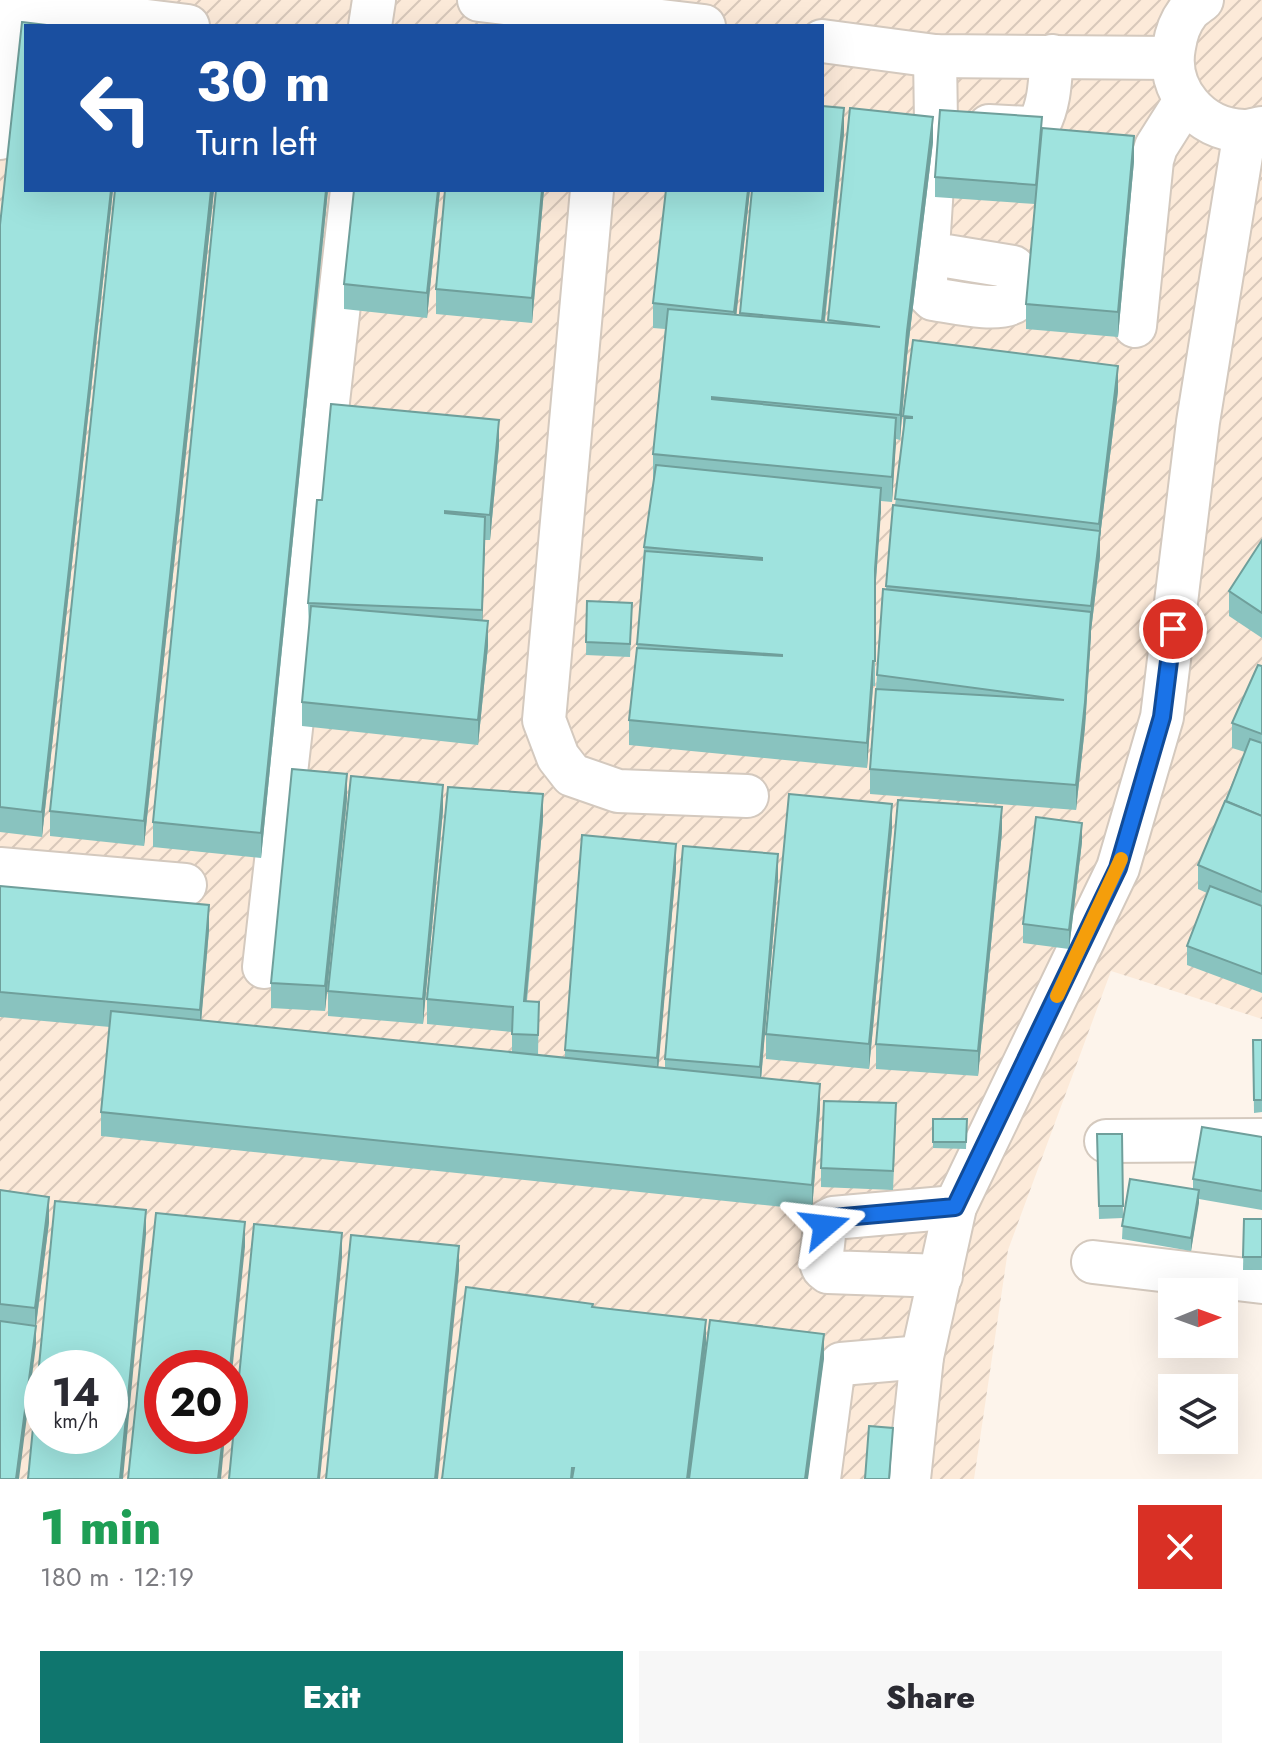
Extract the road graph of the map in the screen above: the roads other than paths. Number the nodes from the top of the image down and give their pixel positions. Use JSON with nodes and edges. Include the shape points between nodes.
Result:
{"nodes":[{"id":1,"x":374,"y":0,"type":"edge"},
{"id":2,"x":479,"y":0,"type":"edge"},
{"id":3,"x":1202,"y":0,"type":"edge"},
{"id":4,"x":13,"y":3,"type":"edge"},
{"id":5,"x":608,"y":13,"type":"edge"},
{"id":6,"x":173,"y":24,"type":"edge"},
{"id":7,"x":370,"y":24,"type":"edge"},
{"id":8,"x":689,"y":24,"type":"edge"},
{"id":9,"x":824,"y":41,"type":"edge"},
{"id":10,"x":935,"y":56,"type":"junction"},
{"id":11,"x":1052,"y":56,"type":"junction"},
{"id":12,"x":1172,"y":58,"type":"junction"},
{"id":13,"x":1185,"y":101,"type":"junction"},
{"id":14,"x":936,"y":123,"type":"junction"},
{"id":15,"x":1254,"y":129,"type":"edge"},
{"id":16,"x":0,"y":138,"type":"edge"},
{"id":17,"x":352,"y":192,"type":"edge"},
{"id":18,"x":592,"y":192,"type":"edge"},
{"id":19,"x":928,"y":253,"type":"dead end"},
{"id":20,"x":1135,"y":326,"type":"dead end"},
{"id":21,"x":747,"y":796,"type":"dead end"},
{"id":22,"x":0,"y":869,"type":"edge"},
{"id":23,"x":185,"y":885,"type":"dead end"},
{"id":24,"x":264,"y":967,"type":"dead end"},
{"id":25,"x":1262,"y":1140,"type":"edge"},
{"id":26,"x":1106,"y":1141,"type":"edge"},
{"id":27,"x":955,"y":1207,"type":"junction"},
{"id":28,"x":1093,"y":1262,"type":"dead end"},
{"id":29,"x":941,"y":1276,"type":"junction"},
{"id":30,"x":1262,"y":1282,"type":"edge"},
{"id":31,"x":922,"y":1357,"type":"junction"},
{"id":32,"x":819,"y":1479,"type":"edge"},
{"id":33,"x":909,"y":1479,"type":"edge"}],
"edges":[{"from":1,"to":7,"type":"street"},
{"from":2,"to":5,"type":"street"},
{"from":3,"to":12,"type":"street","via":[[1176,33]]},
{"from":4,"to":6,"type":"street"},
{"from":4,"to":16,"type":"street"},
{"from":5,"to":8,"type":"street"},
{"from":9,"to":10,"type":"street"},
{"from":10,"to":11,"type":"street"},
{"from":10,"to":14,"type":"street"},
{"from":11,"to":12,"type":"street"},
{"from":11,"to":14,"type":"street","via":[[1050,88],[1039,124],[1028,128]]},
{"from":12,"to":13,"type":"street"},
{"from":13,"to":15,"type":"street","via":[[1222,128]]},
{"from":13,"to":20,"type":"street","via":[[1152,160]]},
{"from":14,"to":19,"type":"street"},
{"from":15,"to":27,"type":"street","via":[[1198,422],[1162,717],[1118,868]]},
{"from":17,"to":24,"type":"street"},
{"from":18,"to":21,"type":"street","via":[[544,720],[558,757],[572,775],[618,791]]},
{"from":22,"to":23,"type":"street"},
{"from":25,"to":26,"type":"street"},
{"from":27,"to":29,"type":"street"},
{"from":27,"to":29,"type":"street","via":[[833,1218],[825,1226],[821,1263],[828,1272]]},
{"from":28,"to":30,"type":"street"},
{"from":29,"to":31,"type":"street"},
{"from":31,"to":32,"type":"street","via":[[841,1364],[835,1371]]},
{"from":31,"to":33,"type":"street"}]}
